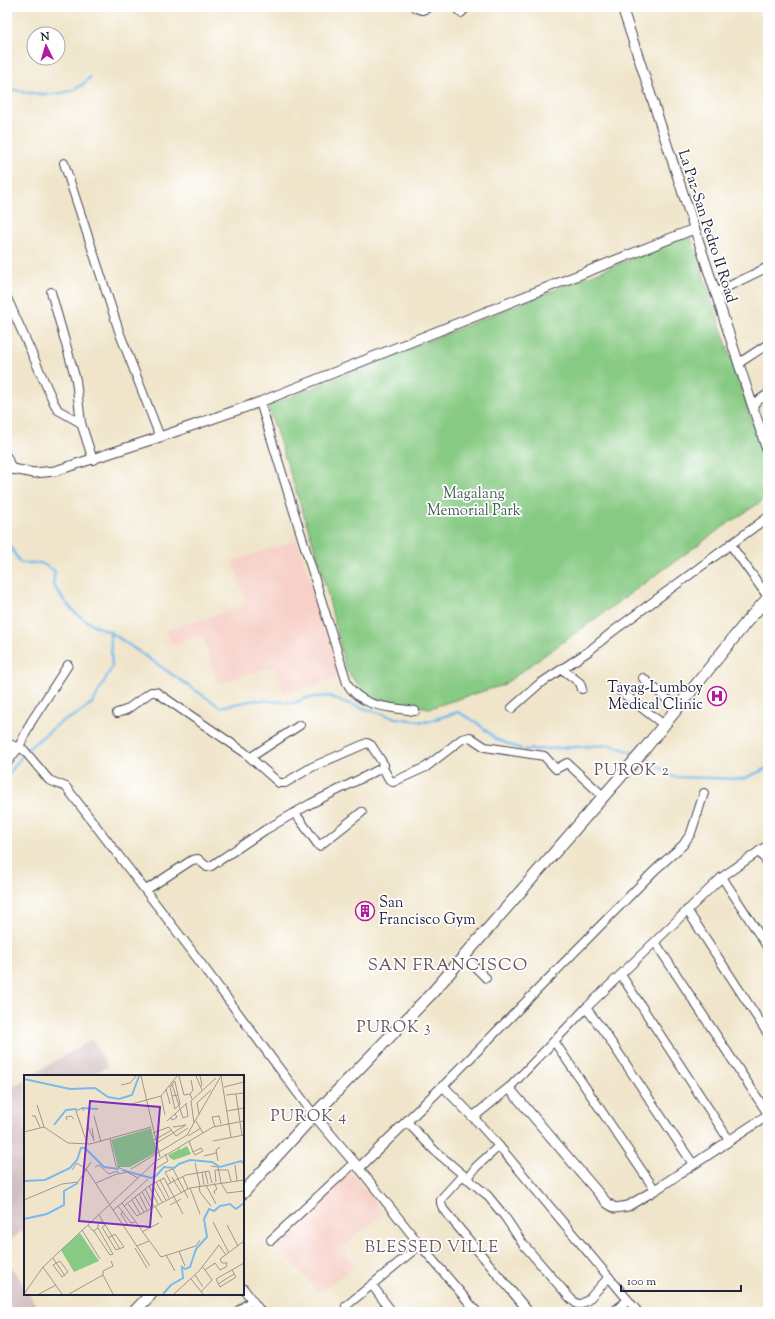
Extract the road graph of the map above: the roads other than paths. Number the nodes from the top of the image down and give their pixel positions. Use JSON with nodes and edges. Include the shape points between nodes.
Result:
{"nodes":[{"id":1,"x":430,"y":7,"type":"edge"},
{"id":2,"x":455,"y":7,"type":"edge"},
{"id":3,"x":467,"y":7,"type":"edge"},
{"id":4,"x":622,"y":7,"type":"edge"},
{"id":5,"x":416,"y":8,"type":"edge"},
{"id":6,"x":64,"y":163,"type":"dead end"},
{"id":7,"x":694,"y":230,"type":"junction"},
{"id":8,"x":768,"y":267,"type":"edge"},
{"id":9,"x":51,"y":292,"type":"dead end"},
{"id":10,"x":715,"y":293,"type":"junction"},
{"id":11,"x":7,"y":298,"type":"edge"},
{"id":12,"x":768,"y":344,"type":"edge"},
{"id":13,"x":739,"y":363,"type":"junction"},
{"id":14,"x":768,"y":394,"type":"edge"},
{"id":15,"x":260,"y":402,"type":"junction"},
{"id":16,"x":753,"y":404,"type":"junction"},
{"id":17,"x":81,"y":423,"type":"junction"},
{"id":18,"x":160,"y":437,"type":"junction"},
{"id":19,"x":768,"y":453,"type":"edge"},
{"id":20,"x":7,"y":457,"type":"edge"},
{"id":21,"x":93,"y":460,"type":"junction"},
{"id":22,"x":10,"y":469,"type":"edge"},
{"id":23,"x":768,"y":517,"type":"edge"},
{"id":24,"x":730,"y":544,"type":"junction"},
{"id":25,"x":768,"y":598,"type":"edge"},
{"id":26,"x":68,"y":665,"type":"dead end"},
{"id":27,"x":562,"y":670,"type":"junction"},
{"id":28,"x":643,"y":678,"type":"dead end"},
{"id":29,"x":615,"y":687,"type":"dead end"},
{"id":30,"x":582,"y":689,"type":"dead end"},
{"id":31,"x":512,"y":708,"type":"dead end"},
{"id":32,"x":678,"y":709,"type":"junction"},
{"id":33,"x":415,"y":710,"type":"dead end"},
{"id":34,"x":117,"y":713,"type":"dead end"},
{"id":35,"x":300,"y":725,"type":"dead end"},
{"id":36,"x":664,"y":725,"type":"junction"},
{"id":37,"x":7,"y":743,"type":"edge"},
{"id":38,"x":19,"y":747,"type":"junction"},
{"id":39,"x":251,"y":757,"type":"junction"},
{"id":40,"x":7,"y":763,"type":"edge"},
{"id":41,"x":383,"y":768,"type":"junction"},
{"id":42,"x":704,"y":793,"type":"dead end"},
{"id":43,"x":603,"y":796,"type":"junction"},
{"id":44,"x":362,"y":812,"type":"dead end"},
{"id":45,"x":295,"y":814,"type":"junction"},
{"id":46,"x":768,"y":845,"type":"edge"},
{"id":47,"x":759,"y":851,"type":"junction"},
{"id":48,"x":768,"y":864,"type":"edge"},
{"id":49,"x":722,"y":877,"type":"junction"},
{"id":50,"x":146,"y":890,"type":"junction"},
{"id":51,"x":686,"y":910,"type":"junction"},
{"id":52,"x":655,"y":942,"type":"junction"},
{"id":53,"x":768,"y":948,"type":"edge"},
{"id":54,"x":464,"y":956,"type":"junction"},
{"id":55,"x":620,"y":975,"type":"junction"},
{"id":56,"x":486,"y":978,"type":"dead end"},
{"id":57,"x":586,"y":1008,"type":"junction"},
{"id":58,"x":768,"y":1034,"type":"edge"},
{"id":59,"x":554,"y":1041,"type":"junction"},
{"id":60,"x":443,"y":1086,"type":"junction"},
{"id":61,"x":509,"y":1088,"type":"junction"},
{"id":62,"x":768,"y":1114,"type":"edge"},
{"id":63,"x":314,"y":1115,"type":"junction"},
{"id":64,"x":473,"y":1117,"type":"junction"},
{"id":65,"x":407,"y":1122,"type":"junction"},
{"id":66,"x":729,"y":1140,"type":"junction"},
{"id":67,"x":499,"y":1146,"type":"junction"},
{"id":68,"x":693,"y":1164,"type":"junction"},
{"id":69,"x":357,"y":1165,"type":"junction"},
{"id":70,"x":465,"y":1178,"type":"junction"},
{"id":71,"x":655,"y":1190,"type":"junction"},
{"id":72,"x":244,"y":1192,"type":"edge"},
{"id":73,"x":271,"y":1240,"type":"dead end"},
{"id":74,"x":420,"y":1245,"type":"junction"},
{"id":75,"x":609,"y":1277,"type":"junction"},
{"id":76,"x":372,"y":1285,"type":"junction"},
{"id":77,"x":244,"y":1289,"type":"edge"},
{"id":78,"x":150,"y":1295,"type":"edge"},
{"id":79,"x":252,"y":1300,"type":"junction"},
{"id":80,"x":628,"y":1300,"type":"junction"},
{"id":81,"x":346,"y":1306,"type":"dead end"},
{"id":82,"x":134,"y":1312,"type":"edge"},
{"id":83,"x":237,"y":1312,"type":"edge"},
{"id":84,"x":261,"y":1312,"type":"edge"},
{"id":85,"x":392,"y":1312,"type":"edge"},
{"id":86,"x":477,"y":1312,"type":"edge"},
{"id":87,"x":529,"y":1312,"type":"edge"},
{"id":88,"x":613,"y":1312,"type":"edge"},
{"id":89,"x":638,"y":1312,"type":"edge"}],
"edges":[{"from":1,"to":5,"type":"street","via":[[422,10]]},
{"from":2,"to":3,"type":"street","via":[[461,13]]},
{"from":4,"to":7,"type":"street","name":"La Paz-San Pedro II Road"},
{"from":6,"to":18,"type":"street","via":[[120,334]]},
{"from":7,"to":10,"type":"street","name":"La Paz-San Pedro II Road"},
{"from":7,"to":15,"type":"street"},
{"from":8,"to":10,"type":"street"},
{"from":9,"to":17,"type":"street","via":[[76,380]]},
{"from":10,"to":13,"type":"street","name":"La Paz-San Pedro II Road"},
{"from":11,"to":17,"type":"street","via":[[58,410]]},
{"from":12,"to":13,"type":"street"},
{"from":13,"to":16,"type":"street","name":"La Paz-San Pedro II Road"},
{"from":14,"to":16,"type":"street"},
{"from":15,"to":18,"type":"street"},
{"from":15,"to":33,"type":"street","via":[[342,671],[351,691],[365,701],[386,707]]},
{"from":16,"to":19,"type":"street","name":"La Paz-San Pedro II Road"},
{"from":17,"to":21,"type":"street"},
{"from":18,"to":21,"type":"street"},
{"from":20,"to":22,"type":"street"},
{"from":21,"to":22,"type":"street","via":[[50,472],[34,473]]},
{"from":23,"to":24,"type":"street"},
{"from":24,"to":25,"type":"street"},
{"from":24,"to":27,"type":"street"},
{"from":25,"to":32,"type":"main road"},
{"from":26,"to":38,"type":"street","via":[[31,722]]},
{"from":27,"to":30,"type":"street","via":[[580,683]]},
{"from":27,"to":31,"type":"street","via":[[538,685]]},
{"from":28,"to":32,"type":"street"},
{"from":29,"to":36,"type":"street"},
{"from":32,"to":36,"type":"main road"},
{"from":34,"to":39,"type":"street","via":[[126,710],[151,692],[156,692]]},
{"from":35,"to":39,"type":"street"},
{"from":36,"to":43,"type":"main road"},
{"from":37,"to":38,"type":"street"},
{"from":38,"to":40,"type":"street"},
{"from":38,"to":50,"type":"street","via":[[29,754],[49,780],[66,787]]},
{"from":39,"to":41,"type":"street","via":[[282,784],[312,767],[367,743],[384,765]]},
{"from":41,"to":43,"type":"street","via":[[393,782],[426,767],[462,739],[470,737],[485,747],[544,756],[556,769],[566,763]]},
{"from":41,"to":45,"type":"street"},
{"from":42,"to":60,"type":"street","via":[[695,823],[683,845],[655,870]]},
{"from":43,"to":54,"type":"main road"},
{"from":44,"to":45,"type":"street","via":[[318,846]]},
{"from":45,"to":50,"type":"street","via":[[265,830],[211,866],[207,867],[198,859],[192,860]]},
{"from":46,"to":47,"type":"street"},
{"from":47,"to":48,"type":"street"},
{"from":47,"to":49,"type":"street"},
{"from":49,"to":51,"type":"street"},
{"from":49,"to":53,"type":"street"},
{"from":50,"to":63,"type":"street"},
{"from":51,"to":52,"type":"street"},
{"from":51,"to":58,"type":"street"},
{"from":52,"to":55,"type":"street"},
{"from":52,"to":62,"type":"street"},
{"from":54,"to":56,"type":"street"},
{"from":54,"to":63,"type":"main road","via":[[432,993]]},
{"from":55,"to":57,"type":"street"},
{"from":55,"to":66,"type":"street"},
{"from":57,"to":59,"type":"street"},
{"from":57,"to":68,"type":"street"},
{"from":59,"to":61,"type":"street"},
{"from":59,"to":71,"type":"street"},
{"from":60,"to":64,"type":"street"},
{"from":60,"to":65,"type":"street"},
{"from":61,"to":64,"type":"street"},
{"from":61,"to":71,"type":"street","via":[[607,1203],[615,1208],[628,1206]]},
{"from":62,"to":66,"type":"street"},
{"from":63,"to":69,"type":"street"},
{"from":63,"to":72,"type":"main road"},
{"from":64,"to":67,"type":"street"},
{"from":65,"to":69,"type":"street"},
{"from":65,"to":70,"type":"street"},
{"from":66,"to":68,"type":"street"},
{"from":67,"to":70,"type":"street"},
{"from":67,"to":75,"type":"street"},
{"from":68,"to":71,"type":"street"},
{"from":69,"to":73,"type":"street"},
{"from":69,"to":74,"type":"street"},
{"from":70,"to":75,"type":"street","via":[[487,1195],[523,1244],[577,1304],[588,1300]]},
{"from":70,"to":87,"type":"street","via":[[441,1199],[443,1208]]},
{"from":74,"to":76,"type":"street"},
{"from":74,"to":86,"type":"street"},
{"from":75,"to":80,"type":"street"},
{"from":76,"to":81,"type":"street"},
{"from":76,"to":85,"type":"street"},
{"from":77,"to":79,"type":"street"},
{"from":78,"to":82,"type":"main road"},
{"from":79,"to":83,"type":"street"},
{"from":79,"to":84,"type":"street"},
{"from":80,"to":88,"type":"street"},
{"from":80,"to":89,"type":"street"}]}
